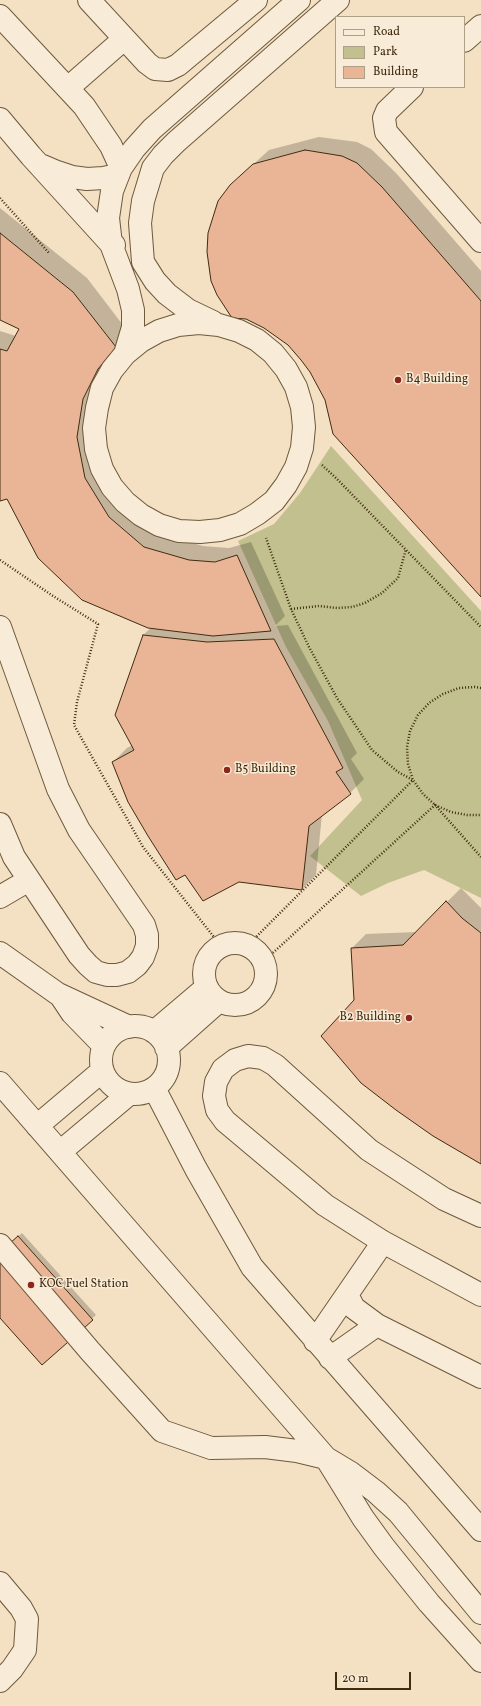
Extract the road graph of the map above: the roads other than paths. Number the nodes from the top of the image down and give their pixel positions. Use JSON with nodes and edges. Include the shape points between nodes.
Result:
{"nodes":[{"id":1,"x":89,"y":0,"type":"edge"},
{"id":2,"x":256,"y":0,"type":"edge"},
{"id":3,"x":299,"y":0,"type":"edge"},
{"id":4,"x":338,"y":0,"type":"edge"},
{"id":5,"x":0,"y":16,"type":"edge"},
{"id":6,"x":481,"y":26,"type":"edge"},
{"id":7,"x":124,"y":39,"type":"junction"},
{"id":8,"x":465,"y":40,"type":"edge"},
{"id":9,"x":68,"y":88,"type":"junction"},
{"id":10,"x":411,"y":88,"type":"edge"},
{"id":11,"x":0,"y":118,"type":"edge"},
{"id":12,"x":31,"y":156,"type":"junction"},
{"id":13,"x":119,"y":171,"type":"junction"},
{"id":14,"x":481,"y":241,"type":"edge"},
{"id":15,"x":141,"y":242,"type":"junction"},
{"id":16,"x":111,"y":244,"type":"junction"},
{"id":17,"x":219,"y":325,"type":"junction"},
{"id":18,"x":125,"y":354,"type":"junction"},
{"id":19,"x":0,"y":627,"type":"edge"},
{"id":20,"x":0,"y":824,"type":"edge"},
{"id":21,"x":7,"y":861,"type":"edge"},
{"id":22,"x":29,"y":880,"type":"junction"},
{"id":23,"x":0,"y":897,"type":"edge"},
{"id":24,"x":0,"y":953,"type":"edge"},
{"id":25,"x":58,"y":994,"type":"junction"},
{"id":26,"x":213,"y":994,"type":"junction"},
{"id":27,"x":129,"y":1027,"type":"junction"},
{"id":28,"x":160,"y":1040,"type":"junction"},
{"id":29,"x":104,"y":1046,"type":"junction"},
{"id":30,"x":102,"y":1071,"type":"junction"},
{"id":31,"x":0,"y":1084,"type":"edge"},
{"id":32,"x":154,"y":1088,"type":"junction"},
{"id":33,"x":129,"y":1094,"type":"junction"},
{"id":34,"x":37,"y":1126,"type":"junction"},
{"id":35,"x":60,"y":1152,"type":"junction"},
{"id":36,"x":481,"y":1216,"type":"edge"},
{"id":37,"x":383,"y":1242,"type":"junction"},
{"id":38,"x":0,"y":1245,"type":"edge"},
{"id":39,"x":347,"y":1295,"type":"junction"},
{"id":40,"x":481,"y":1295,"type":"edge"},
{"id":41,"x":377,"y":1325,"type":"junction"},
{"id":42,"x":315,"y":1341,"type":"junction"},
{"id":43,"x":330,"y":1358,"type":"junction"},
{"id":44,"x":481,"y":1377,"type":"edge"},
{"id":45,"x":326,"y":1458,"type":"junction"},
{"id":46,"x":481,"y":1530,"type":"edge"},
{"id":47,"x":453,"y":1580,"type":"junction"},
{"id":48,"x":0,"y":1583,"type":"edge"},
{"id":49,"x":429,"y":1603,"type":"junction"},
{"id":50,"x":481,"y":1614,"type":"edge"},
{"id":51,"x":481,"y":1661,"type":"edge"},
{"id":52,"x":0,"y":1681,"type":"edge"}],
"edges":[{"from":1,"to":7,"type":"lane"},
{"from":2,"to":7,"type":"lane","via":[[168,70],[155,69]]},
{"from":3,"to":13,"type":"lane","via":[[152,129]]},
{"from":4,"to":15,"type":"lane","via":[[163,155],[153,168],[143,201]]},
{"from":5,"to":9,"type":"lane"},
{"from":6,"to":8,"type":"lane"},
{"from":7,"to":9,"type":"lane"},
{"from":9,"to":13,"type":"lane","via":[[111,146]]},
{"from":10,"to":14,"type":"lane","via":[[386,111],[386,132]]},
{"from":11,"to":12,"type":"lane"},
{"from":12,"to":13,"type":"lane","via":[[44,166],[72,177],[95,179]]},
{"from":12,"to":16,"type":"lane"},
{"from":13,"to":16,"type":"lane","via":[[112,191],[108,218]]},
{"from":15,"to":16,"type":"lane","via":[[132,248],[121,249]]},
{"from":15,"to":17,"type":"lane","via":[[143,262],[167,294],[188,310]]},
{"from":16,"to":18,"type":"lane","via":[[133,310],[133,327]]},
{"from":17,"to":18,"type":"lane","via":[[178,325],[159,331]]},
{"from":17,"to":18,"type":"lane","via":[[257,340],[273,353],[296,387],[302,406],[302,448],[296,467],[274,501],[240,524],[220,530],[179,531],[159,525],[141,515],[112,487],[96,449],[94,428],[102,388]]},
{"from":19,"to":22,"type":"lane","via":[[58,789],[79,830],[144,925],[147,946],[143,957],[128,972],[107,975],[96,972],[79,955]]},
{"from":20,"to":21,"type":"lane"},
{"from":21,"to":22,"type":"lane"},
{"from":22,"to":23,"type":"lane"},
{"from":24,"to":25,"type":"lane"},
{"from":25,"to":27,"type":"lane"},
{"from":25,"to":29,"type":"lane","via":[[72,1013]]},
{"from":26,"to":26,"type":"lane","via":[[204,976],[206,964],[212,954],[221,946],[234,943],[248,945],[258,952],[267,972],[266,983],[252,1001],[230,1005]]},
{"from":26,"to":28,"type":"lane"},
{"from":27,"to":28,"type":"lane","via":[[142,1027]]},
{"from":27,"to":29,"type":"lane","via":[[119,1030]]},
{"from":28,"to":32,"type":"lane","via":[[169,1059],[162,1080]]},
{"from":29,"to":30,"type":"lane","via":[[101,1054]]},
{"from":30,"to":33,"type":"lane","via":[[113,1086]]},
{"from":30,"to":34,"type":"lane"},
{"from":31,"to":34,"type":"lane"},
{"from":32,"to":33,"type":"lane","via":[[142,1093]]},
{"from":32,"to":42,"type":"lane","via":[[196,1169],[252,1267]]},
{"from":33,"to":35,"type":"lane"},
{"from":34,"to":35,"type":"lane"},
{"from":35,"to":45,"type":"lane"},
{"from":36,"to":37,"type":"lane","via":[[444,1199],[369,1150],[275,1064],[262,1058],[248,1056],[234,1060],[223,1070],[216,1082],[214,1096],[217,1110],[225,1121],[325,1205]]},
{"from":37,"to":39,"type":"lane"},
{"from":37,"to":40,"type":"lane"},
{"from":38,"to":45,"type":"lane","via":[[162,1431],[211,1448],[265,1447]]},
{"from":39,"to":41,"type":"lane","via":[[354,1308]]},
{"from":39,"to":42,"type":"lane"},
{"from":41,"to":43,"type":"lane"},
{"from":41,"to":44,"type":"lane"},
{"from":42,"to":43,"type":"lane"},
{"from":43,"to":46,"type":"lane"},
{"from":45,"to":47,"type":"lane","via":[[376,1492],[398,1512]]},
{"from":45,"to":49,"type":"lane","via":[[363,1518]]},
{"from":47,"to":49,"type":"lane"},
{"from":47,"to":50,"type":"lane"},
{"from":48,"to":52,"type":"lane","via":[[27,1619],[25,1650]]},
{"from":49,"to":51,"type":"lane"}]}
